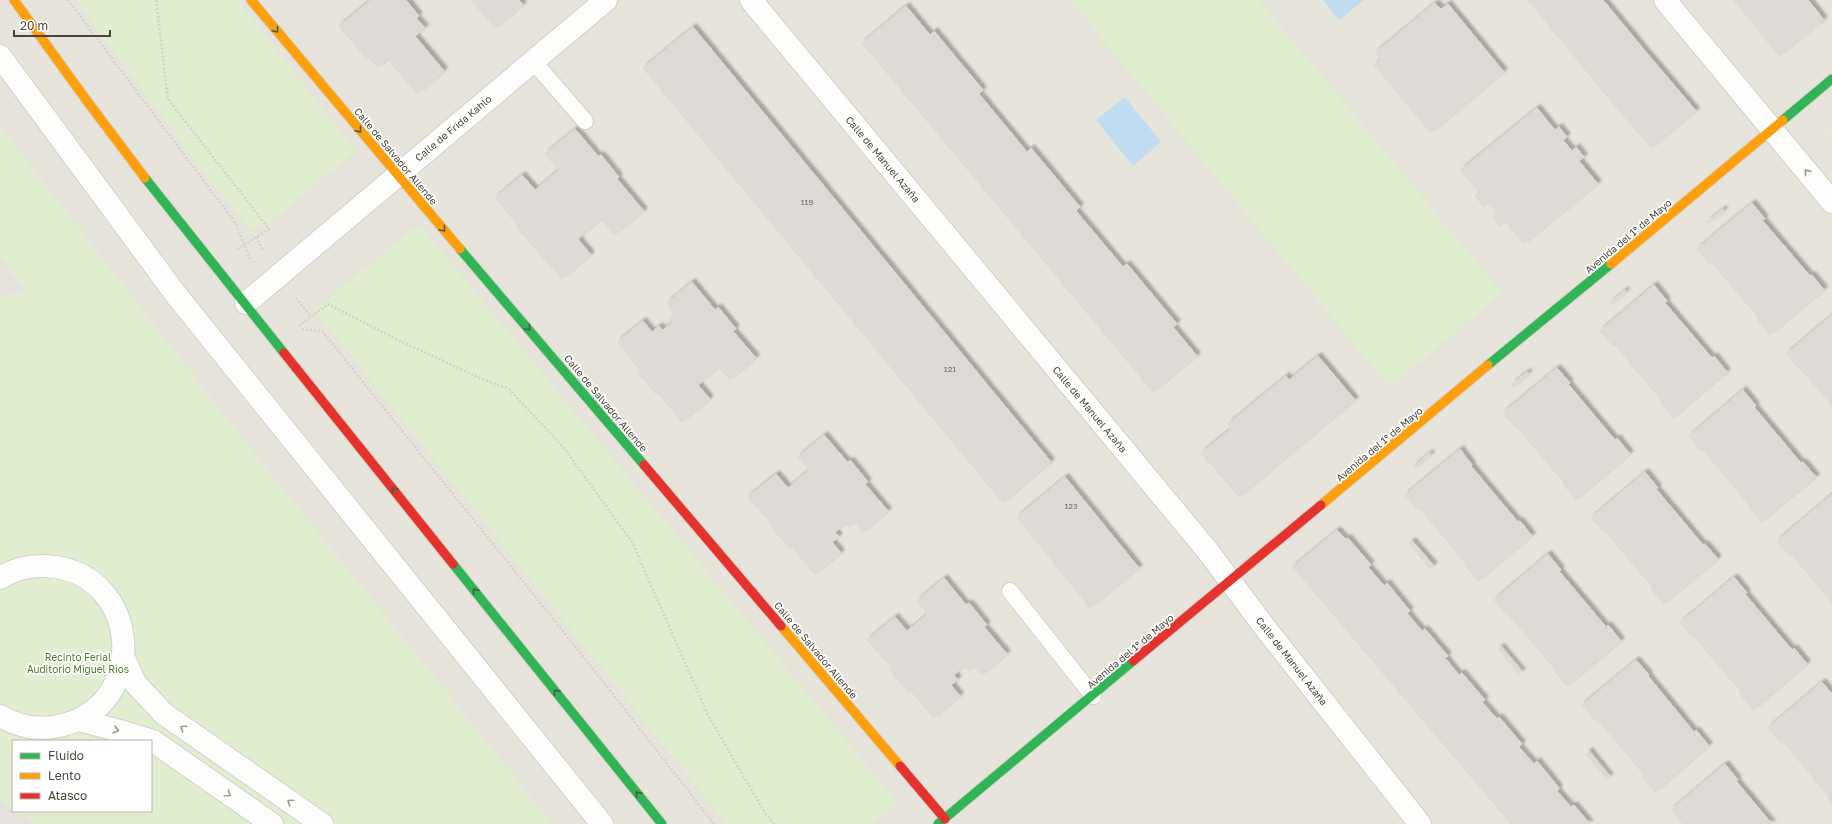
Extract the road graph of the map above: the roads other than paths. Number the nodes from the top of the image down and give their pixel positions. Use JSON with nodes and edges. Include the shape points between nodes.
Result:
{"nodes":[{"id":1,"x":14,"y":0,"type":"edge"},
{"id":2,"x":251,"y":0,"type":"edge"},
{"id":3,"x":606,"y":0,"type":"edge"},
{"id":4,"x":752,"y":0,"type":"edge"},
{"id":5,"x":1665,"y":0,"type":"edge"},
{"id":6,"x":0,"y":56,"type":"edge"},
{"id":7,"x":533,"y":60,"type":"junction"},
{"id":8,"x":1832,"y":79,"type":"edge"},
{"id":9,"x":586,"y":121,"type":"dead end"},
{"id":10,"x":1772,"y":130,"type":"junction"},
{"id":11,"x":397,"y":175,"type":"junction"},
{"id":12,"x":1832,"y":202,"type":"edge"},
{"id":13,"x":254,"y":296,"type":"junction"},
{"id":14,"x":0,"y":578,"type":"edge"},
{"id":15,"x":1231,"y":581,"type":"junction"},
{"id":16,"x":1010,"y":591,"type":"dead end"},
{"id":17,"x":124,"y":658,"type":"junction"},
{"id":18,"x":1093,"y":696,"type":"junction"},
{"id":19,"x":0,"y":716,"type":"edge"},
{"id":20,"x":79,"y":720,"type":"junction"},
{"id":21,"x":150,"y":740,"type":"edge"},
{"id":22,"x":152,"y":741,"type":"edge"},
{"id":23,"x":942,"y":821,"type":"edge"},
{"id":24,"x":272,"y":824,"type":"edge"},
{"id":25,"x":322,"y":824,"type":"edge"},
{"id":26,"x":602,"y":824,"type":"edge"},
{"id":27,"x":662,"y":824,"type":"edge"},
{"id":28,"x":1420,"y":824,"type":"edge"}],
"edges":[{"from":1,"to":13,"type":"street","via":[[62,69],[215,266]]},
{"from":2,"to":11,"type":"street","name":"Calle de Salvador Allende","one_way":true},
{"from":3,"to":7,"type":"street","name":"Calle de Frida Kahlo"},
{"from":4,"to":15,"type":"street","name":"Calle de Manuel Azaña"},
{"from":5,"to":10,"type":"street"},
{"from":6,"to":26,"type":"street","via":[[182,302]]},
{"from":7,"to":9,"type":"lane"},
{"from":7,"to":11,"type":"street","name":"Calle de Frida Kahlo"},
{"from":8,"to":10,"type":"street","name":"Avenida del 1º de Mayo"},
{"from":12,"to":10,"type":"street","one_way":true},
{"from":10,"to":15,"type":"street","name":"Avenida del 1º de Mayo"},
{"from":11,"to":13,"type":"street","name":"Calle de Frida Kahlo"},
{"from":11,"to":23,"type":"street","name":"Calle de Salvador Allende","one_way":true},
{"from":27,"to":13,"type":"street","one_way":true,"via":[[277,344]]},
{"from":14,"to":17,"type":"street","via":[[12,570],[40,564],[69,568],[94,582],[113,603],[123,630]]},
{"from":15,"to":18,"type":"street","name":"Avenida del 1º de Mayo"},
{"from":15,"to":28,"type":"street","name":"Calle de Manuel Azaña"},
{"from":16,"to":18,"type":"lane"},
{"from":17,"to":20,"type":"street","via":[[119,678],[109,695],[95,710]]},
{"from":25,"to":17,"type":"street","one_way":true,"via":[[164,714],[135,683]]},
{"from":18,"to":23,"type":"street","name":"Avenida del 1º de Mayo"},
{"from":19,"to":20,"type":"street","via":[[33,728],[56,728]]},
{"from":20,"to":21,"type":"street","one_way":true},
{"from":22,"to":24,"type":"street","one_way":true}]}
